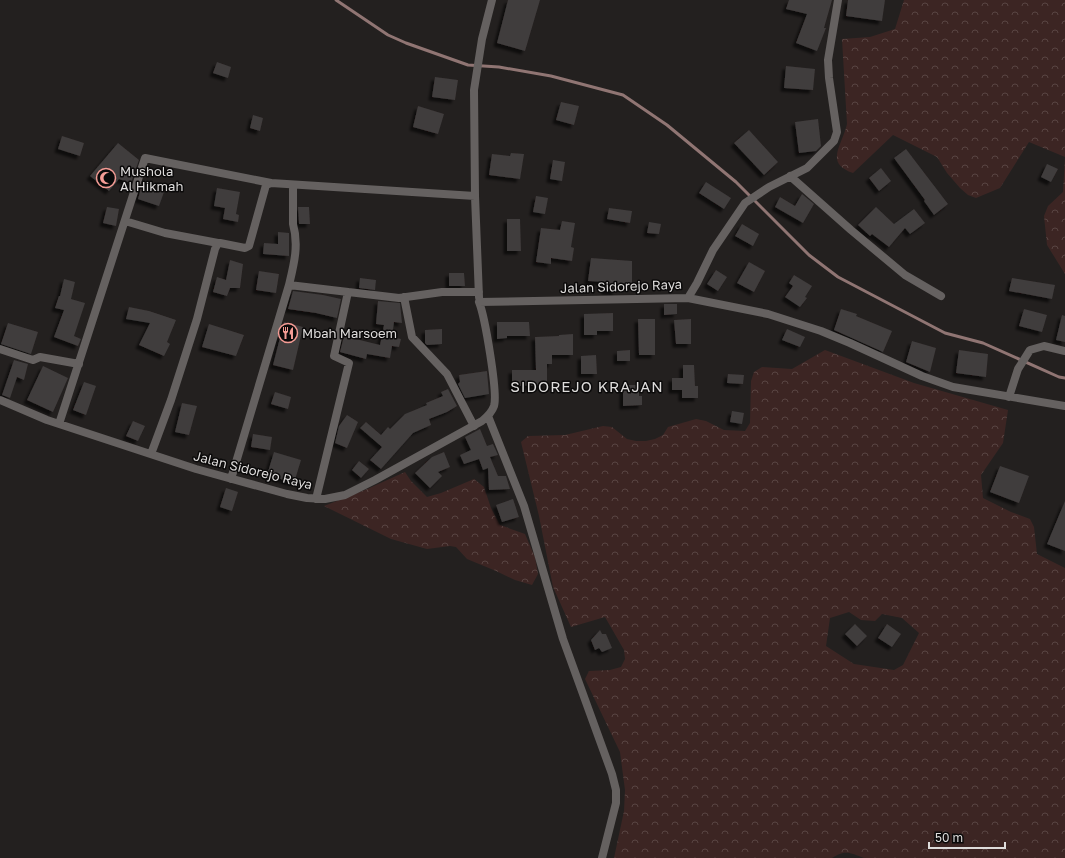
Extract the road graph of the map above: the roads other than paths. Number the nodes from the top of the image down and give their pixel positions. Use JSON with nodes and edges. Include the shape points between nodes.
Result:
{"nodes":[{"id":1,"x":492,"y":0,"type":"edge"},
{"id":2,"x":838,"y":0,"type":"edge"},
{"id":3,"x":790,"y":176,"type":"junction"},
{"id":4,"x":271,"y":182,"type":"junction"},
{"id":5,"x":293,"y":185,"type":"junction"},
{"id":6,"x":475,"y":196,"type":"junction"},
{"id":7,"x":125,"y":221,"type":"junction"},
{"id":8,"x":218,"y":243,"type":"junction"},
{"id":9,"x":289,"y":285,"type":"junction"},
{"id":10,"x":348,"y":292,"type":"junction"},
{"id":11,"x":479,"y":292,"type":"junction"},
{"id":12,"x":941,"y":296,"type":"dead end"},
{"id":13,"x":404,"y":297,"type":"junction"},
{"id":14,"x":688,"y":298,"type":"junction"},
{"id":15,"x":486,"y":301,"type":"junction"},
{"id":16,"x":0,"y":349,"type":"edge"},
{"id":17,"x":1065,"y":351,"type":"edge"},
{"id":18,"x":78,"y":364,"type":"junction"},
{"id":19,"x":1009,"y":397,"type":"junction"},
{"id":20,"x":0,"y":400,"type":"edge"},
{"id":21,"x":1065,"y":406,"type":"edge"},
{"id":22,"x":488,"y":416,"type":"junction"},
{"id":23,"x":59,"y":424,"type":"junction"},
{"id":24,"x":474,"y":426,"type":"junction"},
{"id":25,"x":151,"y":454,"type":"junction"},
{"id":26,"x":231,"y":479,"type":"junction"},
{"id":27,"x":316,"y":499,"type":"junction"},
{"id":28,"x":602,"y":858,"type":"edge"}],
"edges":[{"from":1,"to":6,"type":"street","via":[[482,39],[474,90]]},
{"from":2,"to":3,"type":"street","via":[[828,60],[836,137],[807,168]]},
{"from":3,"to":12,"type":"street","via":[[905,275]]},
{"from":3,"to":14,"type":"street","name":"Jalan Sidorejo Raya","via":[[745,203],[713,250]]},
{"from":4,"to":5,"type":"street"},
{"from":4,"to":7,"type":"street","via":[[145,158]]},
{"from":4,"to":8,"type":"street","via":[[266,185],[249,246],[245,248]]},
{"from":5,"to":6,"type":"street"},
{"from":5,"to":9,"type":"street","via":[[296,255]]},
{"from":6,"to":11,"type":"street"},
{"from":7,"to":8,"type":"street","via":[[165,233]]},
{"from":7,"to":18,"type":"street"},
{"from":8,"to":25,"type":"street","via":[[171,400]]},
{"from":9,"to":10,"type":"street"},
{"from":9,"to":26,"type":"street"},
{"from":10,"to":13,"type":"street"},
{"from":10,"to":27,"type":"street","via":[[334,356],[349,363]]},
{"from":11,"to":13,"type":"street","via":[[442,292]]},
{"from":11,"to":15,"type":"street"},
{"from":13,"to":24,"type":"street","via":[[412,337],[447,374]]},
{"from":14,"to":15,"type":"street","name":"Jalan Sidorejo Raya"},
{"from":14,"to":19,"type":"street","via":[[768,314],[821,331],[953,387]]},
{"from":15,"to":22,"type":"street","via":[[484,318],[494,405]]},
{"from":16,"to":18,"type":"street","via":[[33,360],[40,357]]},
{"from":17,"to":19,"type":"street","via":[[1044,346],[1030,350],[1018,369]]},
{"from":18,"to":23,"type":"street"},
{"from":19,"to":21,"type":"street"},
{"from":20,"to":23,"type":"street","name":"Jalan Sidorejo Raya"},
{"from":22,"to":24,"type":"street","name":"Jalan Sidorejo Raya"},
{"from":22,"to":28,"type":"street","via":[[524,506],[563,639],[615,785],[615,808]]},
{"from":23,"to":25,"type":"street","name":"Jalan Sidorejo Raya"},
{"from":24,"to":27,"type":"street","name":"Jalan Sidorejo Raya","via":[[345,495]]},
{"from":25,"to":26,"type":"street","name":"Jalan Sidorejo Raya"},
{"from":26,"to":27,"type":"street","name":"Jalan Sidorejo Raya"}]}
